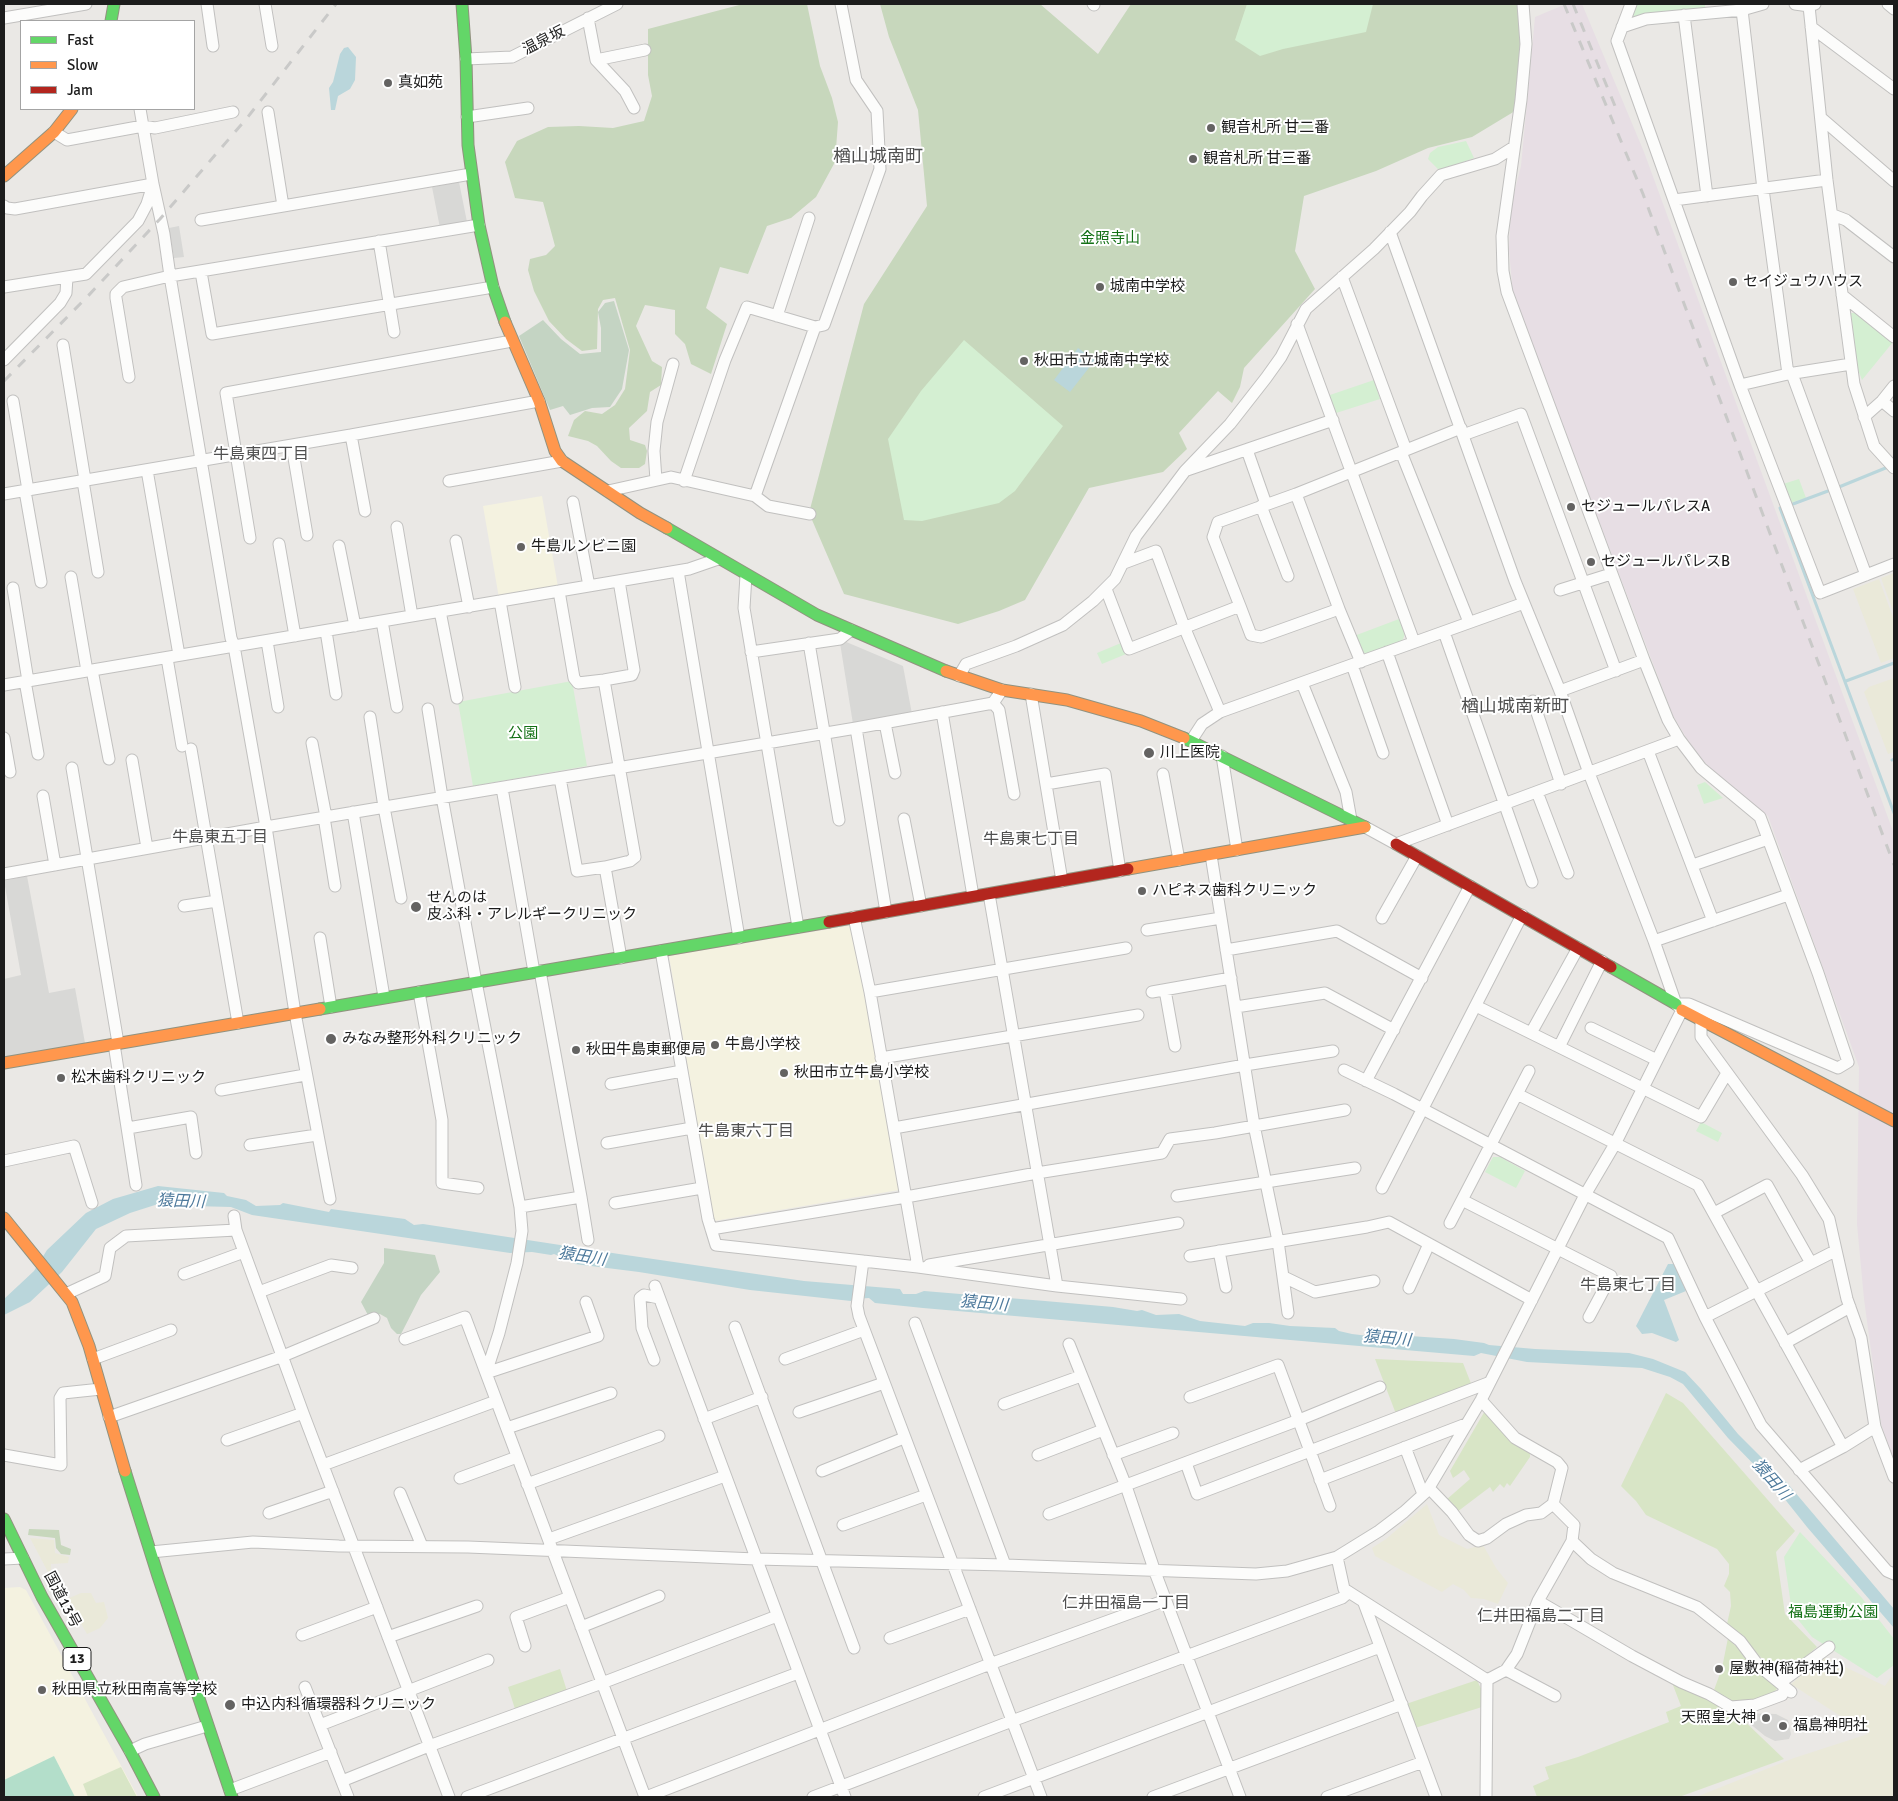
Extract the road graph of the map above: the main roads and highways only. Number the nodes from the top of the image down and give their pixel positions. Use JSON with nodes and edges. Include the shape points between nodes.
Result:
{"nodes":[{"id":1,"x":114,"y":4,"type":"edge"},
{"id":2,"x":462,"y":4,"type":"edge"},
{"id":3,"x":111,"y":20,"type":"edge"},
{"id":4,"x":71,"y":110,"type":"edge"},
{"id":5,"x":4,"y":176,"type":"edge"},
{"id":6,"x":1396,"y":844,"type":"road end"},
{"id":7,"x":4,"y":1063,"type":"edge"},
{"id":8,"x":1894,"y":1121,"type":"edge"},
{"id":9,"x":4,"y":1218,"type":"edge"},
{"id":10,"x":4,"y":1519,"type":"edge"},
{"id":11,"x":231,"y":1793,"type":"edge"},
{"id":12,"x":154,"y":1797,"type":"edge"}],
"edges":[{"from":1,"to":3,"type":"main road"},
{"from":2,"to":7,"type":"main road","via":[[471,174],[479,225],[493,287],[512,341],[539,401],[555,451],[562,461],[640,513],[817,615],[959,676],[1002,690],[1068,700],[1141,721],[1222,756],[1364,827],[739,938]]},
{"from":4,"to":5,"type":"main road","via":[[54,132]]},
{"from":6,"to":8,"type":"main road","via":[[1701,1021]]},
{"from":9,"to":11,"type":"main road","via":[[72,1302]]},
{"from":10,"to":12,"type":"main road","name":"国道13号","number":"13","via":[[42,1597]]}]}
